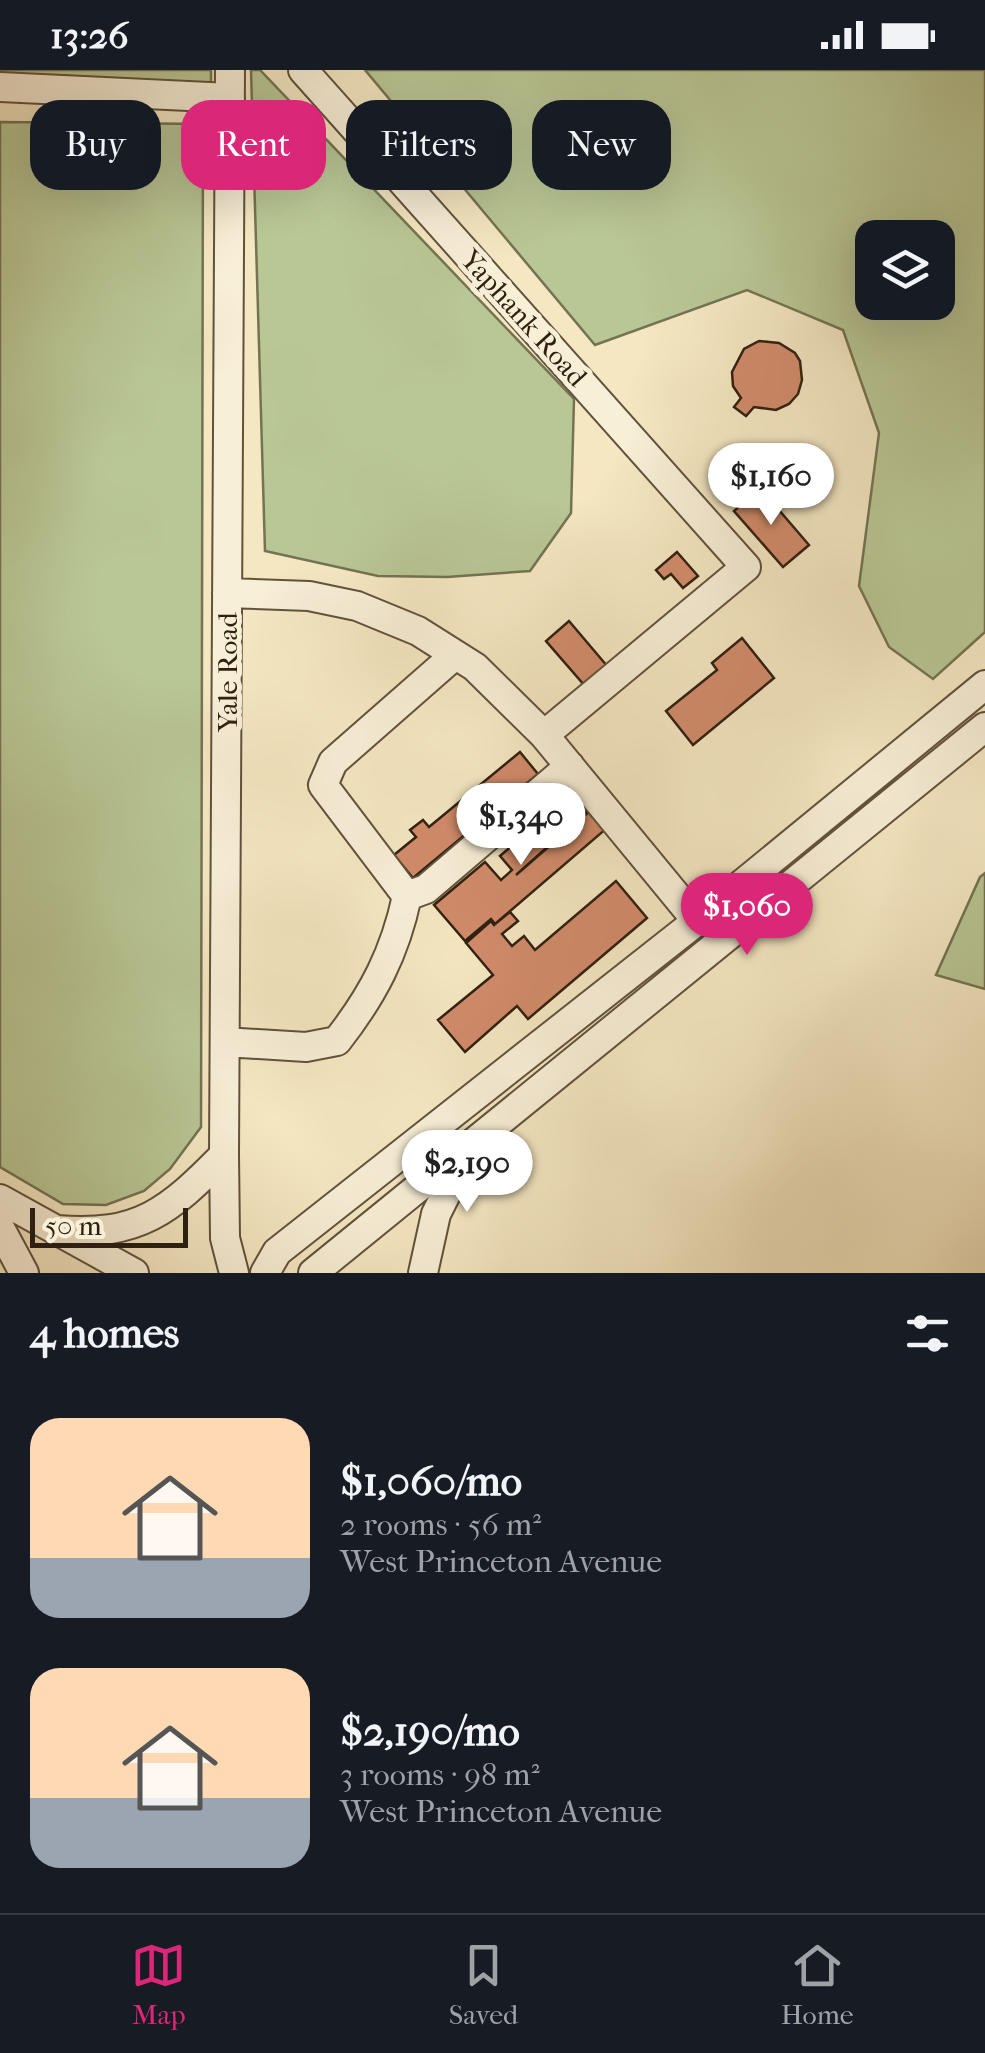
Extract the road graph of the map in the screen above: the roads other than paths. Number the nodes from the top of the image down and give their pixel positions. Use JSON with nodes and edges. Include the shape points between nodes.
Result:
{"nodes":[{"id":1,"x":303,"y":70,"type":"edge"},
{"id":2,"x":230,"y":84,"type":"edge"},
{"id":3,"x":0,"y":86,"type":"edge"},
{"id":4,"x":228,"y":594,"type":"junction"},
{"id":5,"x":455,"y":655,"type":"junction"},
{"id":6,"x":985,"y":685,"type":"edge"},
{"id":7,"x":985,"y":727,"type":"edge"},
{"id":8,"x":544,"y":735,"type":"junction"},
{"id":9,"x":570,"y":766,"type":"junction"},
{"id":10,"x":407,"y":896,"type":"junction"},
{"id":11,"x":697,"y":921,"type":"junction"},
{"id":12,"x":225,"y":1042,"type":"junction"},
{"id":13,"x":473,"y":1144,"type":"junction"},
{"id":14,"x":224,"y":1155,"type":"junction"},
{"id":15,"x":0,"y":1199,"type":"edge"},
{"id":16,"x":0,"y":1228,"type":"edge"},
{"id":17,"x":57,"y":1230,"type":"junction"},
{"id":18,"x":24,"y":1273,"type":"edge"},
{"id":19,"x":134,"y":1273,"type":"edge"},
{"id":20,"x":234,"y":1273,"type":"edge"},
{"id":21,"x":265,"y":1273,"type":"edge"},
{"id":22,"x":313,"y":1273,"type":"edge"},
{"id":23,"x":423,"y":1273,"type":"edge"}],
"edges":[{"from":1,"to":8,"type":"street","name":"Yaphank Road","via":[[746,567]]},
{"from":2,"to":3,"type":"street"},
{"from":2,"to":4,"type":"street","name":"Yale Road"},
{"from":4,"to":5,"type":"street","via":[[309,596],[357,606]]},
{"from":4,"to":12,"type":"street","name":"Yale Road"},
{"from":5,"to":8,"type":"street"},
{"from":5,"to":10,"type":"street","via":[[333,762],[323,785]]},
{"from":6,"to":11,"type":"street"},
{"from":7,"to":13,"type":"street"},
{"from":8,"to":9,"type":"street"},
{"from":9,"to":10,"type":"street","via":[[426,888]]},
{"from":9,"to":11,"type":"street"},
{"from":10,"to":12,"type":"street","via":[[398,940],[364,1007],[337,1041],[306,1047]]},
{"from":11,"to":21,"type":"street","via":[[278,1252]]},
{"from":12,"to":14,"type":"street","name":"Yale Road"},
{"from":13,"to":22,"type":"street"},
{"from":13,"to":23,"type":"street","via":[[436,1214]]},
{"from":14,"to":17,"type":"street","via":[[185,1195],[148,1219],[104,1230]]},
{"from":14,"to":20,"type":"street","name":"Yale Road","via":[[225,1238]]},
{"from":15,"to":17,"type":"street"},
{"from":16,"to":18,"type":"street"},
{"from":17,"to":19,"type":"street"}]}
